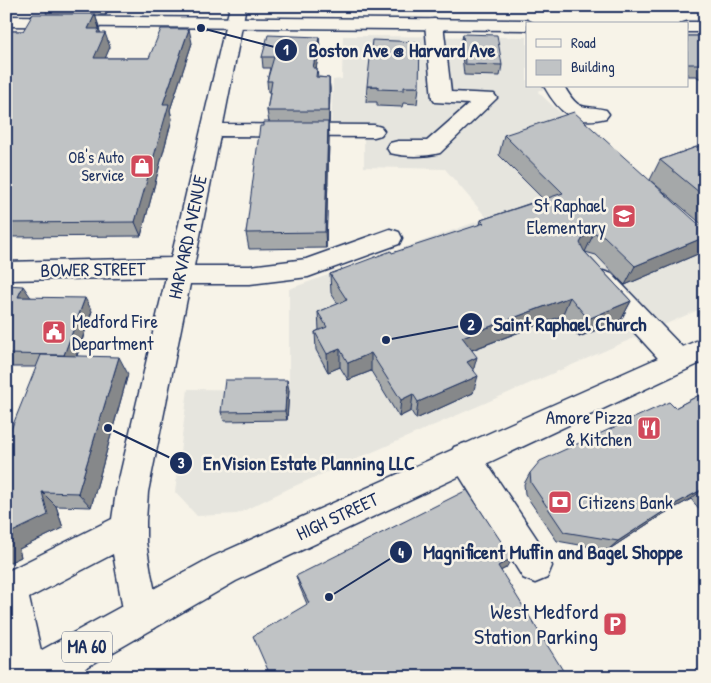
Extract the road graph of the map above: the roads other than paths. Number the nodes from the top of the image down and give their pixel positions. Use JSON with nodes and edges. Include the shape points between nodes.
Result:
{"nodes":[{"id":1,"x":236,"y":15,"type":"edge"},
{"id":2,"x":6,"y":22,"type":"edge"},
{"id":3,"x":434,"y":24,"type":"junction"},
{"id":4,"x":526,"y":25,"type":"edge"},
{"id":5,"x":688,"y":27,"type":"edge"},
{"id":6,"x":705,"y":27,"type":"edge"},
{"id":7,"x":555,"y":88,"type":"edge"},
{"id":8,"x":599,"y":114,"type":"dead end"},
{"id":9,"x":210,"y":130,"type":"junction"},
{"id":10,"x":374,"y":131,"type":"dead end"},
{"id":11,"x":398,"y":148,"type":"dead end"},
{"id":12,"x":390,"y":238,"type":"dead end"},
{"id":13,"x":586,"y":263,"type":"edge"},
{"id":14,"x":6,"y":271,"type":"edge"},
{"id":15,"x":180,"y":271,"type":"junction"},
{"id":16,"x":705,"y":348,"type":"edge"},
{"id":17,"x":677,"y":360,"type":"junction"},
{"id":18,"x":465,"y":457,"type":"junction"},
{"id":19,"x":128,"y":530,"type":"junction"},
{"id":20,"x":535,"y":566,"type":"dead end"},
{"id":21,"x":7,"y":590,"type":"edge"},
{"id":22,"x":142,"y":615,"type":"junction"},
{"id":23,"x":28,"y":677,"type":"edge"},
{"id":24,"x":32,"y":677,"type":"edge"}],
"edges":[{"from":1,"to":2,"type":"main road"},
{"from":1,"to":3,"type":"main road"},
{"from":1,"to":9,"type":"main road","name":"HARVARD AVENUE"},
{"from":3,"to":4,"type":"main road"},
{"from":3,"to":11,"type":"main road","via":[[442,98],[487,98],[432,148]]},
{"from":5,"to":6,"type":"main road"},
{"from":7,"to":8,"type":"main road","via":[[564,105],[584,114]]},
{"from":9,"to":10,"type":"main road"},
{"from":9,"to":15,"type":"main road","name":"HARVARD AVENUE"},
{"from":12,"to":15,"type":"main road","name":"BOWER STREET","via":[[308,268],[250,274]]},
{"from":13,"to":17,"type":"main road"},
{"from":14,"to":15,"type":"main road","name":"BOWER STREET"},
{"from":15,"to":19,"type":"main road","name":"HARVARD AVENUE","via":[[132,492]]},
{"from":16,"to":17,"type":"main road","name":"HIGH STREET","number":"MA 60"},
{"from":17,"to":18,"type":"main road","name":"HIGH STREET","number":"MA 60"},
{"from":18,"to":20,"type":"main road"},
{"from":18,"to":22,"type":"main road","name":"HIGH STREET","number":"MA 60","via":[[224,569]]},
{"from":19,"to":21,"type":"main road"},
{"from":19,"to":22,"type":"main road","name":"HARVARD AVENUE","via":[[132,570]]},
{"from":21,"to":23,"type":"main road"},
{"from":22,"to":24,"type":"main road","name":"HIGH STREET","number":"MA 60"}]}
